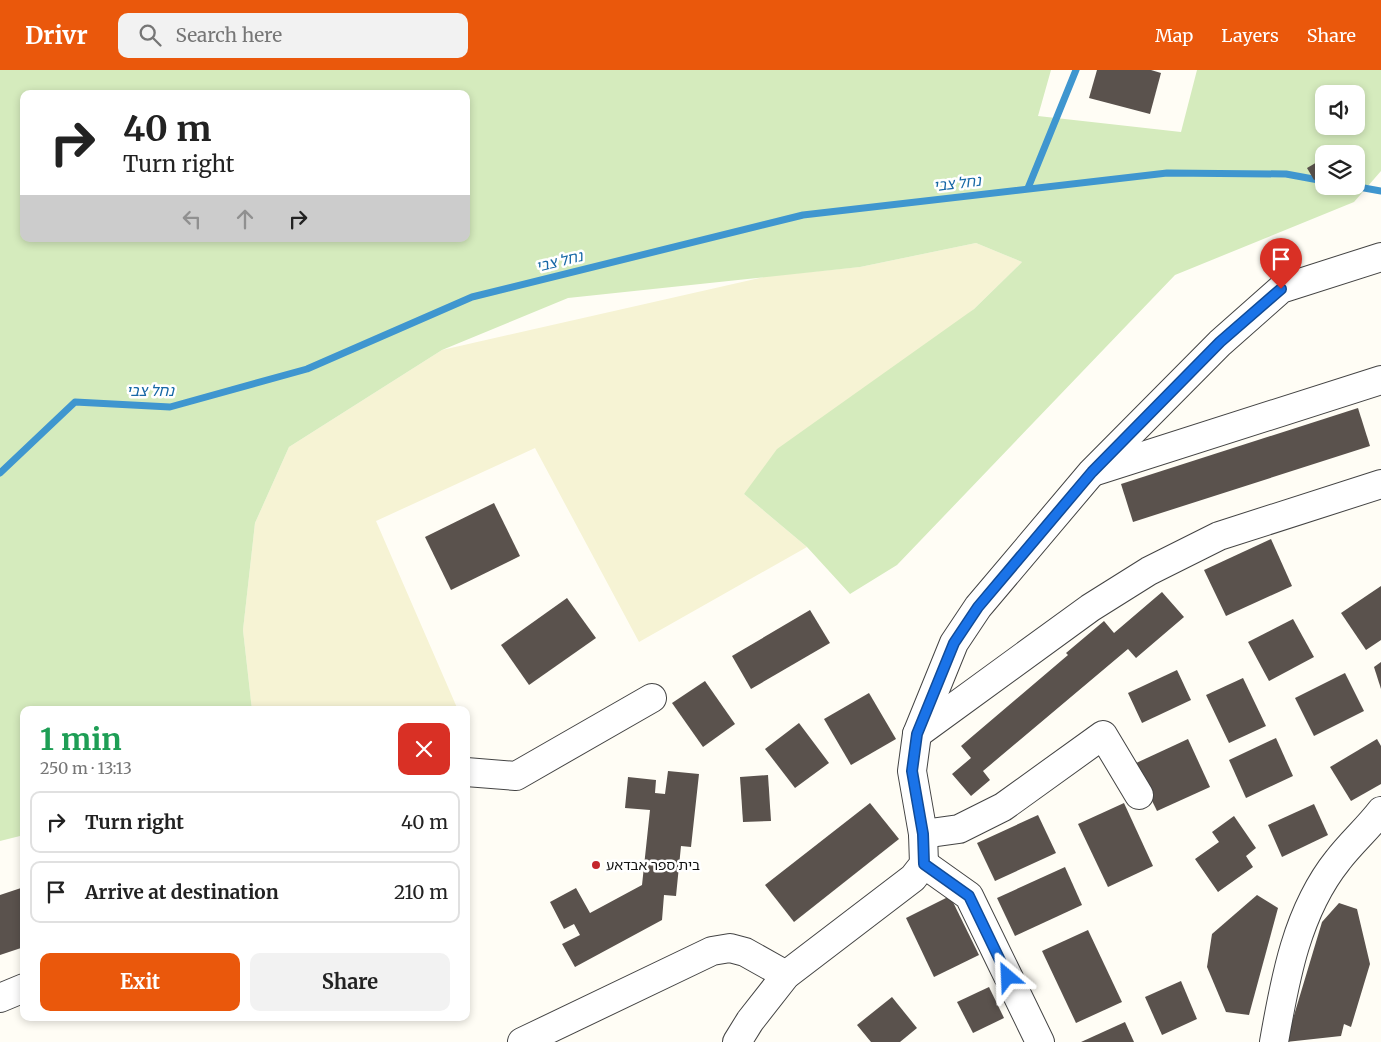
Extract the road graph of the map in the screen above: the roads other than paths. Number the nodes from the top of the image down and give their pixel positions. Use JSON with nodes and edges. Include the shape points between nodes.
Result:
{"nodes":[{"id":1,"x":1381,"y":257,"type":"edge"},
{"id":2,"x":1381,"y":380,"type":"edge"},
{"id":3,"x":1092,"y":472,"type":"junction"},
{"id":4,"x":1381,"y":484,"type":"edge"},
{"id":5,"x":652,"y":698,"type":"dead end"},
{"id":6,"x":917,"y":734,"type":"junction"},
{"id":7,"x":470,"y":772,"type":"edge"},
{"id":8,"x":1140,"y":795,"type":"dead end"},
{"id":9,"x":1381,"y":811,"type":"edge"},
{"id":10,"x":923,"y":834,"type":"junction"},
{"id":11,"x":924,"y":864,"type":"junction"},
{"id":12,"x":786,"y":975,"type":"junction"},
{"id":13,"x":20,"y":990,"type":"edge"},
{"id":14,"x":0,"y":998,"type":"edge"},
{"id":15,"x":522,"y":1042,"type":"edge"},
{"id":16,"x":737,"y":1042,"type":"edge"},
{"id":17,"x":1040,"y":1042,"type":"edge"},
{"id":18,"x":1274,"y":1042,"type":"edge"}],
"edges":[{"from":1,"to":3,"type":"street","via":[[1281,289],[1220,342]]},
{"from":2,"to":3,"type":"street"},
{"from":3,"to":6,"type":"street","via":[[978,607],[954,643]]},
{"from":4,"to":6,"type":"street","via":[[1219,536],[1149,571],[1090,608]]},
{"from":5,"to":7,"type":"street","via":[[516,776]]},
{"from":6,"to":10,"type":"street","via":[[912,771]]},
{"from":8,"to":10,"type":"street","via":[[1103,735],[1003,806],[959,829]]},
{"from":9,"to":18,"type":"street","via":[[1337,861],[1306,912],[1293,950]]},
{"from":10,"to":11,"type":"street"},
{"from":11,"to":12,"type":"street","via":[[913,878]]},
{"from":11,"to":17,"type":"street","via":[[969,896]]},
{"from":12,"to":15,"type":"street","via":[[745,952],[730,948],[712,951]]},
{"from":12,"to":16,"type":"street"},
{"from":13,"to":14,"type":"street"}]}
